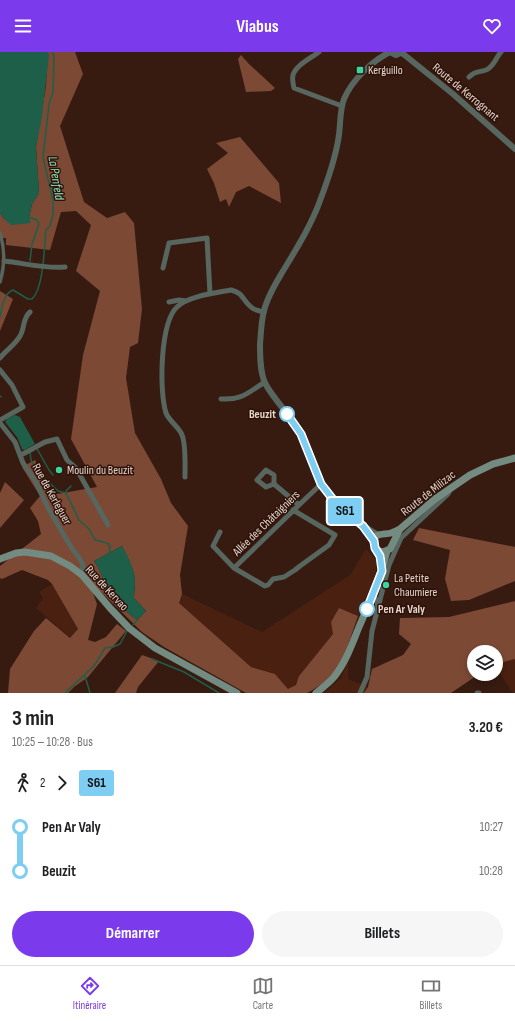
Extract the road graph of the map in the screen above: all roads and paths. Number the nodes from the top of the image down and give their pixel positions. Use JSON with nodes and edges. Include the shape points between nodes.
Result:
{"nodes":[{"id":1,"x":319,"y":52,"type":"edge"},
{"id":2,"x":390,"y":52,"type":"edge"},
{"id":3,"x":402,"y":52,"type":"edge"},
{"id":4,"x":501,"y":52,"type":"edge"},
{"id":5,"x":468,"y":77,"type":"dead end"},
{"id":6,"x":342,"y":106,"type":"junction"},
{"id":7,"x":515,"y":149,"type":"edge"},
{"id":8,"x":0,"y":233,"type":"edge"},
{"id":9,"x":4,"y":261,"type":"junction"},
{"id":10,"x":65,"y":267,"type":"dead end"},
{"id":11,"x":163,"y":268,"type":"dead end"},
{"id":12,"x":0,"y":282,"type":"edge"},
{"id":13,"x":210,"y":294,"type":"junction"},
{"id":14,"x":186,"y":301,"type":"junction"},
{"id":15,"x":168,"y":302,"type":"dead end"},
{"id":16,"x":30,"y":312,"type":"dead end"},
{"id":17,"x":264,"y":312,"type":"junction"},
{"id":18,"x":0,"y":358,"type":"edge"},
{"id":19,"x":0,"y":370,"type":"edge"},
{"id":20,"x":265,"y":382,"type":"junction"},
{"id":21,"x":221,"y":399,"type":"dead end"},
{"id":22,"x":0,"y":422,"type":"edge"},
{"id":23,"x":21,"y":454,"type":"junction"},
{"id":24,"x":515,"y":458,"type":"edge"},
{"id":25,"x":185,"y":477,"type":"dead end"},
{"id":26,"x":274,"y":484,"type":"dead end"},
{"id":27,"x":321,"y":484,"type":"junction"},
{"id":28,"x":452,"y":486,"type":"junction"},
{"id":29,"x":298,"y":505,"type":"junction"},
{"id":30,"x":293,"y":510,"type":"junction"},
{"id":31,"x":108,"y":525,"type":"dead end"},
{"id":32,"x":363,"y":526,"type":"junction"},
{"id":33,"x":400,"y":529,"type":"junction"},
{"id":34,"x":220,"y":532,"type":"dead end"},
{"id":35,"x":382,"y":534,"type":"junction"},
{"id":36,"x":374,"y":541,"type":"junction"},
{"id":37,"x":392,"y":543,"type":"junction"},
{"id":38,"x":377,"y":550,"type":"junction"},
{"id":39,"x":387,"y":552,"type":"junction"},
{"id":40,"x":0,"y":560,"type":"edge"},
{"id":41,"x":234,"y":568,"type":"junction"},
{"id":42,"x":382,"y":571,"type":"junction"},
{"id":43,"x":82,"y":575,"type":"junction"},
{"id":44,"x":373,"y":595,"type":"junction"},
{"id":45,"x":378,"y":608,"type":"junction"},
{"id":46,"x":237,"y":693,"type":"edge"},
{"id":47,"x":316,"y":693,"type":"edge"},
{"id":48,"x":360,"y":693,"type":"edge"}],
"edges":[{"from":1,"to":6,"type":"street","via":[[297,68],[292,77],[294,88]]},
{"from":2,"to":3,"type":"street","via":[[396,55]]},
{"from":2,"to":6,"type":"street","via":[[351,86]]},
{"from":3,"to":7,"type":"street","name":"Route de Kerrognant"},
{"from":4,"to":5,"type":"street","via":[[487,70],[474,72]]},
{"from":6,"to":17,"type":"street","via":[[338,140],[321,199],[309,226],[276,283]]},
{"from":8,"to":9,"type":"street"},
{"from":9,"to":10,"type":"street"},
{"from":9,"to":12,"type":"street"},
{"from":11,"to":13,"type":"street","via":[[169,243],[207,238]]},
{"from":13,"to":14,"type":"street"},
{"from":13,"to":17,"type":"street","via":[[237,291],[251,307]]},
{"from":14,"to":15,"type":"street"},
{"from":14,"to":25,"type":"street","via":[[177,306],[171,314],[161,368],[167,414],[182,435]]},
{"from":16,"to":18,"type":"street","via":[[25,316],[21,335]]},
{"from":17,"to":20,"type":"street","via":[[260,353]]},
{"from":19,"to":22,"type":"street","via":[[12,385],[23,407]]},
{"from":20,"to":21,"type":"street","via":[[247,395]]},
{"from":20,"to":27,"type":"street","via":[[301,434]]},
{"from":22,"to":23,"type":"street","name":"Rue de Kerleguer"},
{"from":23,"to":31,"type":"street","via":[[45,442],[57,440]]},
{"from":23,"to":43,"type":"street","name":"Rue de Kerleguer","via":[[23,463],[36,482],[48,508],[80,559]]},
{"from":24,"to":28,"type":"main road","name":"Route de Milizac","via":[[493,464]]},
{"from":26,"to":29,"type":"street"},
{"from":27,"to":29,"type":"street","name":"Allée des Châtaigniers"},
{"from":27,"to":32,"type":"street","via":[[335,502]]},
{"from":28,"to":33,"type":"main road","name":"Route de Milizac"},
{"from":28,"to":45,"type":"street","via":[[448,494],[401,538],[389,565]]},
{"from":29,"to":30,"type":"street","name":"Allée des Châtaigniers"},
{"from":30,"to":41,"type":"street","name":"Allée des Châtaigniers"},
{"from":30,"to":41,"type":"street","name":"Allée des Châtaigniers","via":[[335,535],[329,545],[296,570],[284,577],[273,579],[265,586]]},
{"from":32,"to":35,"type":"street"},
{"from":32,"to":36,"type":"street"},
{"from":33,"to":35,"type":"main road","name":"Route de Milizac"},
{"from":33,"to":37,"type":"main road","name":"Route de Milizac"},
{"from":34,"to":41,"type":"street","via":[[213,546]]},
{"from":35,"to":36,"type":"main road"},
{"from":35,"to":37,"type":"main road","via":[[391,538]]},
{"from":36,"to":38,"type":"main road"},
{"from":37,"to":39,"type":"main road"},
{"from":38,"to":39,"type":"main road"},
{"from":38,"to":42,"type":"main road"},
{"from":39,"to":42,"type":"main road"},
{"from":40,"to":43,"type":"main road","name":"Rue de Kervao","via":[[16,553],[36,553],[51,556]]},
{"from":42,"to":44,"type":"main road"},
{"from":43,"to":46,"type":"main road","name":"Rue de Kervao","via":[[110,608],[155,648]]},
{"from":44,"to":45,"type":"street"},
{"from":44,"to":47,"type":"main road","via":[[345,662],[334,677]]},
{"from":45,"to":48,"type":"street","via":[[372,631],[367,677]]}]}
